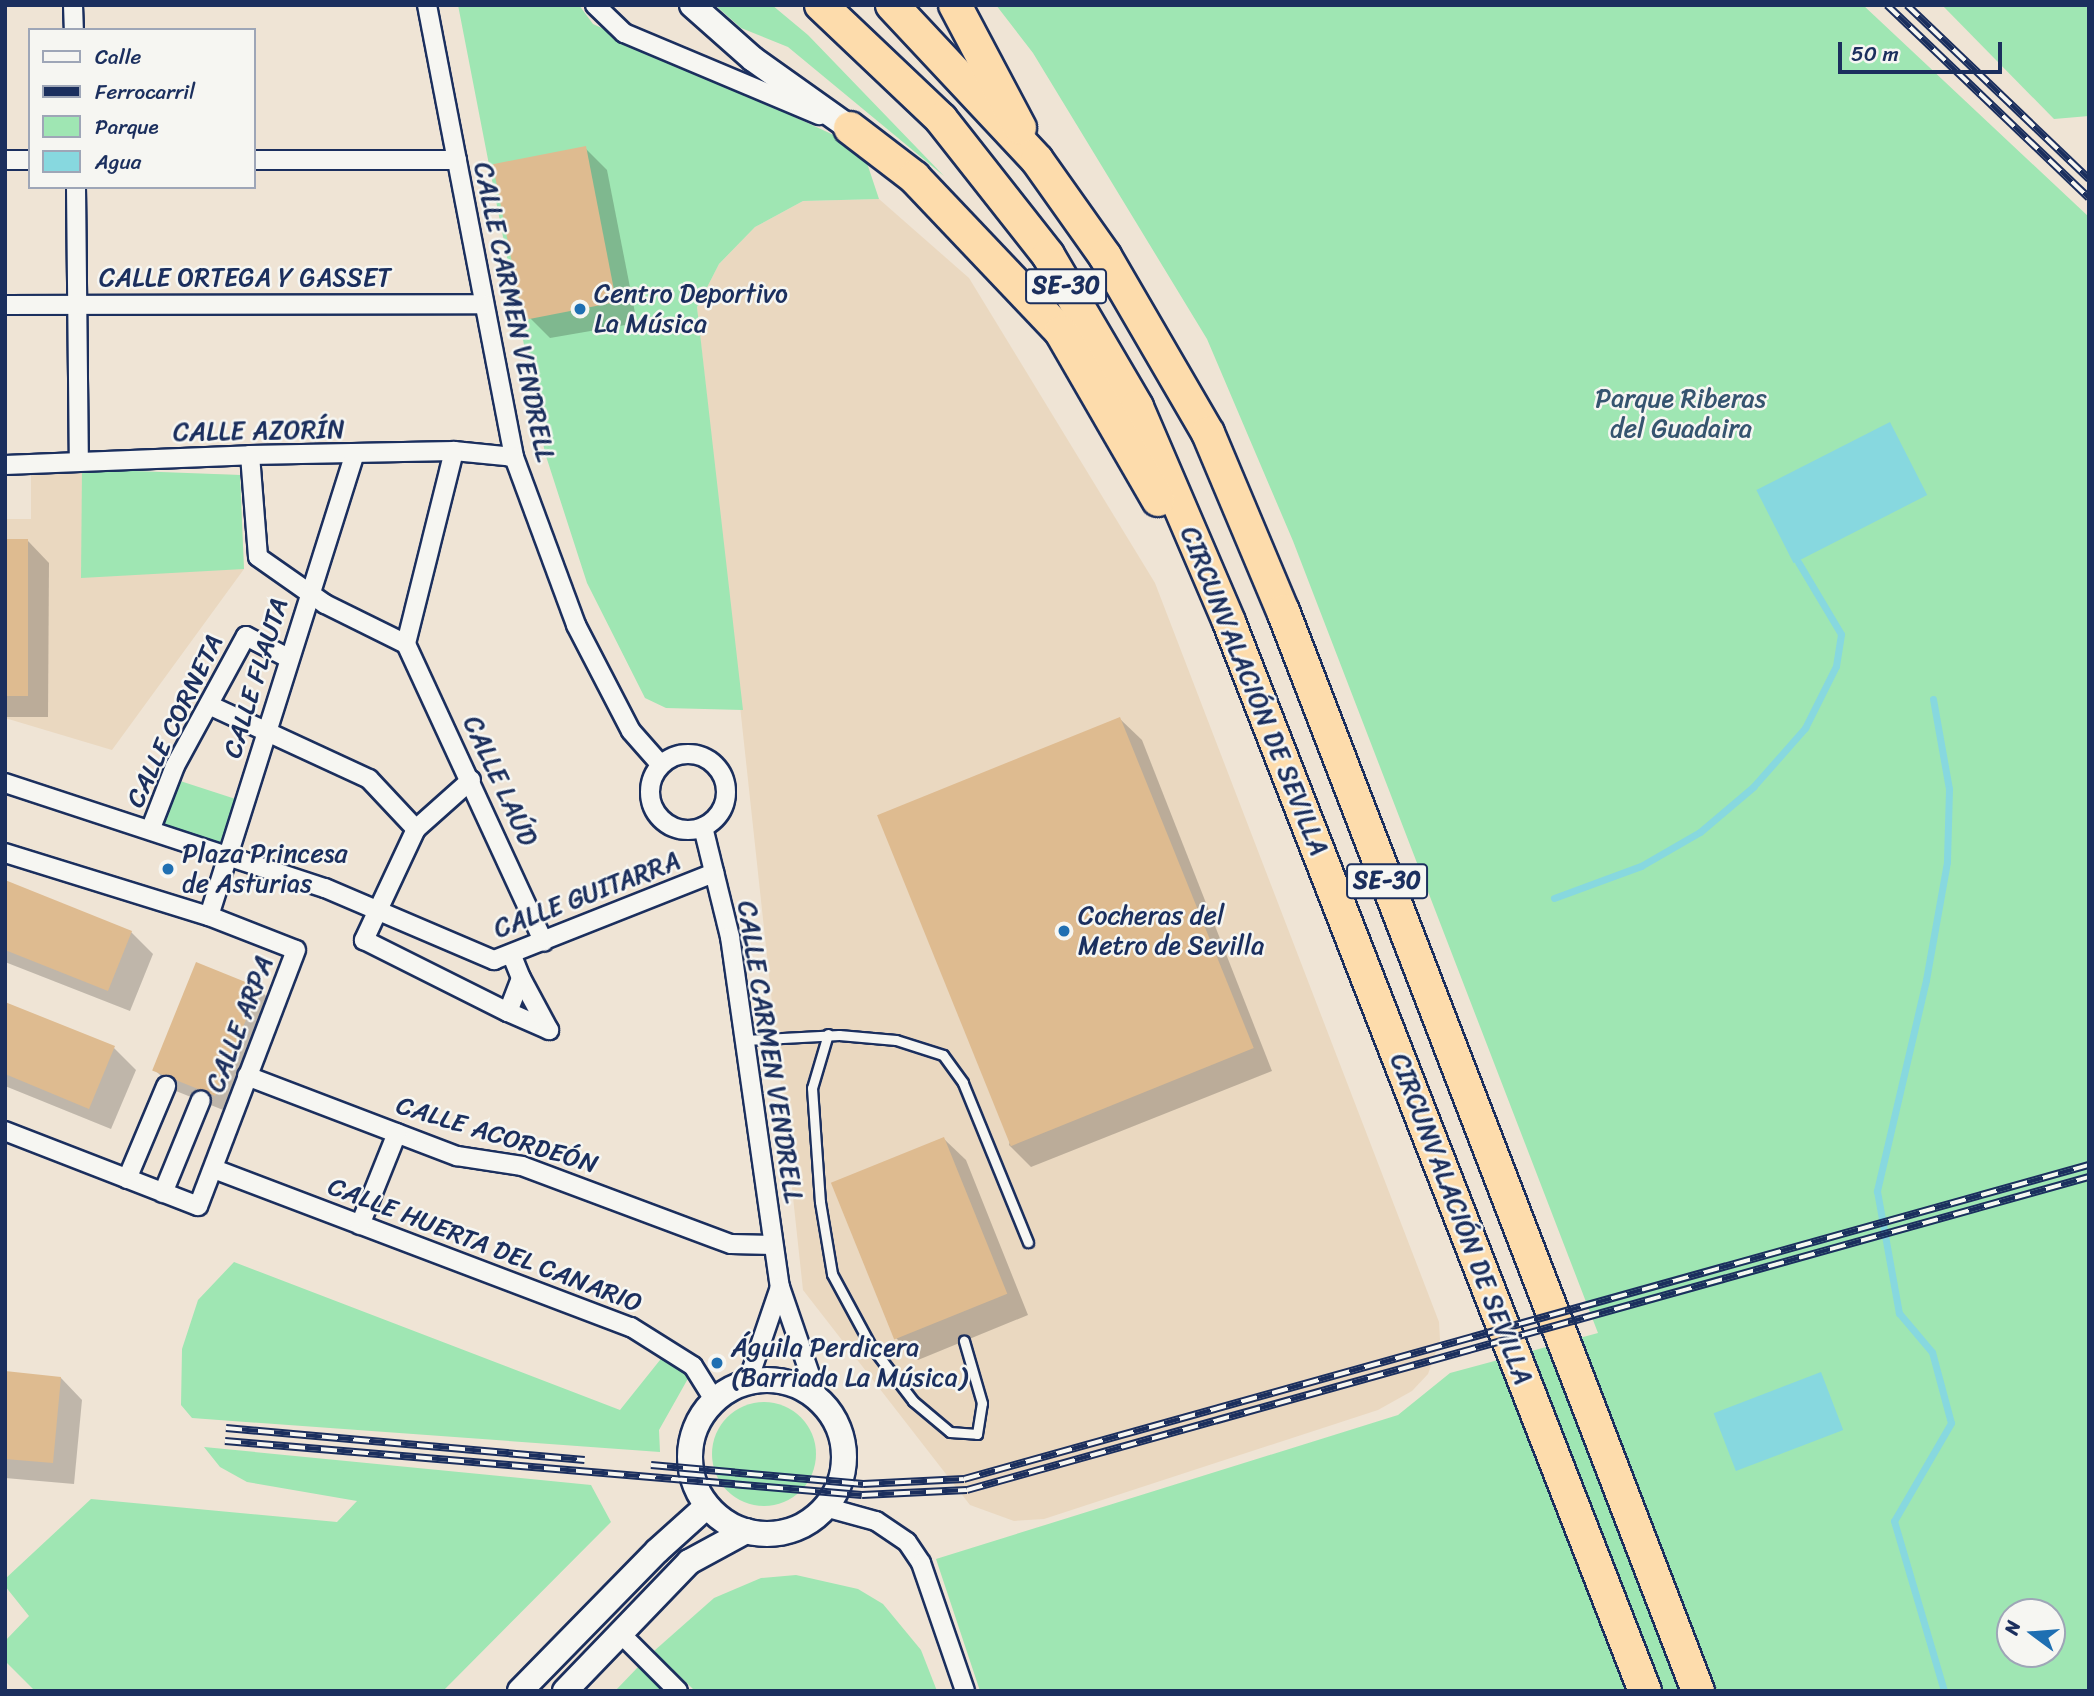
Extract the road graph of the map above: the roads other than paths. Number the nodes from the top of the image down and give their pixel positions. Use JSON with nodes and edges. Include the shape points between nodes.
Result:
{"nodes":[{"id":1,"x":74,"y":5,"type":"edge"},
{"id":2,"x":427,"y":5,"type":"edge"},
{"id":3,"x":595,"y":5,"type":"edge"},
{"id":4,"x":692,"y":5,"type":"edge"},
{"id":5,"x":821,"y":5,"type":"edge"},
{"id":6,"x":892,"y":5,"type":"edge"},
{"id":7,"x":955,"y":5,"type":"edge"},
{"id":8,"x":74,"y":28,"type":"edge"},
{"id":9,"x":849,"y":128,"type":"junction"},
{"id":10,"x":5,"y":160,"type":"edge"},
{"id":11,"x":28,"y":160,"type":"edge"},
{"id":12,"x":256,"y":160,"type":"edge"},
{"id":13,"x":457,"y":160,"type":"junction"},
{"id":14,"x":1037,"y":160,"type":"junction"},
{"id":15,"x":76,"y":189,"type":"edge"},
{"id":16,"x":484,"y":304,"type":"junction"},
{"id":17,"x":5,"y":305,"type":"edge"},
{"id":18,"x":77,"y":305,"type":"junction"},
{"id":19,"x":454,"y":451,"type":"junction"},
{"id":20,"x":250,"y":455,"type":"junction"},
{"id":21,"x":354,"y":456,"type":"junction"},
{"id":22,"x":514,"y":457,"type":"junction"},
{"id":23,"x":79,"y":462,"type":"junction"},
{"id":24,"x":5,"y":465,"type":"edge"},
{"id":25,"x":309,"y":594,"type":"junction"},
{"id":26,"x":1229,"y":622,"type":"junction"},
{"id":27,"x":406,"y":644,"type":"junction"},
{"id":28,"x":288,"y":658,"type":"junction"},
{"id":29,"x":209,"y":705,"type":"junction"},
{"id":30,"x":266,"y":731,"type":"junction"},
{"id":31,"x":661,"y":765,"type":"junction"},
{"id":32,"x":471,"y":780,"type":"junction"},
{"id":33,"x":5,"y":783,"type":"edge"},
{"id":34,"x":703,"y":827,"type":"junction"},
{"id":35,"x":151,"y":828,"type":"junction"},
{"id":36,"x":416,"y":829,"type":"junction"},
{"id":37,"x":5,"y":853,"type":"edge"},
{"id":38,"x":229,"y":855,"type":"junction"},
{"id":39,"x":714,"y":873,"type":"junction"},
{"id":40,"x":376,"y":908,"type":"junction"},
{"id":41,"x":209,"y":916,"type":"junction"},
{"id":42,"x":544,"y":942,"type":"junction"},
{"id":43,"x":512,"y":956,"type":"junction"},
{"id":44,"x":521,"y":978,"type":"junction"},
{"id":45,"x":508,"y":1013,"type":"junction"},
{"id":46,"x":828,"y":1034,"type":"junction"},
{"id":47,"x":745,"y":1040,"type":"junction"},
{"id":48,"x":247,"y":1076,"type":"junction"},
{"id":49,"x":166,"y":1086,"type":"dead end"},
{"id":50,"x":201,"y":1100,"type":"dead end"},
{"id":51,"x":5,"y":1131,"type":"edge"},
{"id":52,"x":397,"y":1133,"type":"junction"},
{"id":53,"x":214,"y":1169,"type":"junction"},
{"id":54,"x":127,"y":1179,"type":"junction"},
{"id":55,"x":163,"y":1193,"type":"junction"},
{"id":56,"x":360,"y":1225,"type":"junction"},
{"id":57,"x":1028,"y":1242,"type":"dead end"},
{"id":58,"x":773,"y":1245,"type":"junction"},
{"id":59,"x":780,"y":1287,"type":"junction"},
{"id":60,"x":964,"y":1341,"type":"dead end"},
{"id":61,"x":748,"y":1381,"type":"junction"},
{"id":62,"x":818,"y":1398,"type":"junction"},
{"id":63,"x":714,"y":1400,"type":"junction"},
{"id":64,"x":708,"y":1506,"type":"junction"},
{"id":65,"x":825,"y":1507,"type":"junction"},
{"id":66,"x":746,"y":1531,"type":"junction"},
{"id":67,"x":620,"y":1633,"type":"junction"},
{"id":68,"x":520,"y":1691,"type":"edge"},
{"id":69,"x":565,"y":1691,"type":"edge"},
{"id":70,"x":678,"y":1691,"type":"edge"},
{"id":71,"x":965,"y":1691,"type":"edge"},
{"id":72,"x":1645,"y":1691,"type":"edge"},
{"id":73,"x":1698,"y":1691,"type":"edge"}],
"edges":[{"from":1,"to":8,"type":"street"},
{"from":2,"to":13,"type":"street","name":"CALLE CARMEN VENDRELL"},
{"from":3,"to":9,"type":"street","via":[[624,33]]},
{"from":4,"to":9,"type":"street","via":[[753,59]]},
{"from":5,"to":26,"type":"highway","name":"CIRCUNVALACIÓN DE SEVILLA","number":"SE-30","via":[[941,119],[1048,255],[1137,407]]},
{"from":6,"to":14,"type":"highway","name":"CIRCUNVALACIÓN DE SEVILLA","number":"SE-30"},
{"from":7,"to":14,"type":"highway"},
{"from":9,"to":26,"type":"highway","via":[[914,177],[1061,332]]},
{"from":10,"to":11,"type":"street"},
{"from":12,"to":13,"type":"street"},
{"from":13,"to":16,"type":"street","name":"CALLE CARMEN VENDRELL"},
{"from":14,"to":73,"type":"highway","name":"CIRCUNVALACIÓN DE SEVILLA","number":"SE-30","via":[[1105,256],[1208,433],[1283,611]]},
{"from":15,"to":18,"type":"street"},
{"from":16,"to":18,"type":"street","name":"CALLE ORTEGA Y GASSET"},
{"from":16,"to":22,"type":"street","name":"CALLE CARMEN VENDRELL"},
{"from":17,"to":18,"type":"street","name":"CALLE ORTEGA Y GASSET"},
{"from":18,"to":23,"type":"street"},
{"from":19,"to":21,"type":"street","name":"CALLE AZORÍN"},
{"from":19,"to":22,"type":"street","name":"CALLE AZORÍN"},
{"from":19,"to":27,"type":"street"},
{"from":20,"to":21,"type":"street","name":"CALLE AZORÍN"},
{"from":20,"to":23,"type":"street","name":"CALLE AZORÍN"},
{"from":20,"to":25,"type":"street","via":[[258,557]]},
{"from":21,"to":25,"type":"street","name":"CALLE FLAUTA"},
{"from":22,"to":31,"type":"street","name":"CALLE CARMEN VENDRELL","via":[[581,636],[631,732]]},
{"from":23,"to":24,"type":"street","name":"CALLE AZORÍN"},
{"from":25,"to":27,"type":"street"},
{"from":25,"to":28,"type":"street","name":"CALLE FLAUTA"},
{"from":26,"to":72,"type":"highway","name":"CIRCUNVALACIÓN DE SEVILLA","number":"SE-30"},
{"from":27,"to":32,"type":"street","name":"CALLE LAÚD"},
{"from":28,"to":29,"type":"street","name":"CALLE CORNETA","via":[[246,636]]},
{"from":28,"to":30,"type":"street","name":"CALLE FLAUTA"},
{"from":29,"to":30,"type":"street"},
{"from":29,"to":35,"type":"street","name":"CALLE CORNETA","via":[[176,766]]},
{"from":30,"to":36,"type":"street","via":[[369,779]]},
{"from":30,"to":38,"type":"street","name":"CALLE FLAUTA"},
{"from":31,"to":34,"type":"street","via":[[650,792],[657,815],[677,829]]},
{"from":31,"to":34,"type":"street","via":[[690,754],[713,763],[721,773],[725,798],[713,820]]},
{"from":32,"to":36,"type":"street"},
{"from":32,"to":42,"type":"street","name":"CALLE LAÚD"},
{"from":33,"to":35,"type":"street","name":"CALLE GUITARRA"},
{"from":34,"to":39,"type":"street","name":"CALLE CARMEN VENDRELL"},
{"from":35,"to":38,"type":"street","name":"CALLE GUITARRA"},
{"from":36,"to":40,"type":"street"},
{"from":37,"to":41,"type":"street","name":"CALLE ARPA"},
{"from":38,"to":40,"type":"street","name":"CALLE GUITARRA"},
{"from":38,"to":41,"type":"street","name":"CALLE FLAUTA"},
{"from":39,"to":42,"type":"street","name":"CALLE GUITARRA"},
{"from":39,"to":47,"type":"street","name":"CALLE CARMEN VENDRELL","via":[[730,937]]},
{"from":40,"to":43,"type":"street","name":"CALLE GUITARRA","via":[[494,960]]},
{"from":40,"to":45,"type":"street","via":[[364,940]]},
{"from":41,"to":48,"type":"street","name":"CALLE ARPA","via":[[296,950]]},
{"from":42,"to":43,"type":"street","name":"CALLE GUITARRA"},
{"from":43,"to":44,"type":"street"},
{"from":44,"to":45,"type":"street"},
{"from":44,"to":45,"type":"street","via":[[549,1030]]},
{"from":46,"to":47,"type":"lane"},
{"from":46,"to":57,"type":"lane","via":[[896,1040],[943,1055],[963,1083]]},
{"from":46,"to":60,"type":"lane","via":[[812,1088],[820,1202],[832,1274],[870,1346],[913,1401],[950,1432],[977,1434],[982,1403]]},
{"from":47,"to":58,"type":"street","name":"CALLE CARMEN VENDRELL"},
{"from":48,"to":52,"type":"street","name":"CALLE ACORDEÓN"},
{"from":48,"to":53,"type":"street","name":"CALLE ARPA"},
{"from":49,"to":54,"type":"street"},
{"from":50,"to":55,"type":"street"},
{"from":51,"to":54,"type":"street"},
{"from":52,"to":56,"type":"street"},
{"from":52,"to":58,"type":"street","name":"CALLE ACORDEÓN","via":[[457,1156],[523,1166],[731,1244]]},
{"from":53,"to":55,"type":"street","name":"CALLE ARPA","via":[[198,1206]]},
{"from":53,"to":56,"type":"street","name":"CALLE HUERTA DEL CANARIO"},
{"from":54,"to":55,"type":"street"},
{"from":56,"to":63,"type":"street","name":"CALLE HUERTA DEL CANARIO","via":[[631,1327],[693,1366]]},
{"from":58,"to":59,"type":"street","name":"CALLE CARMEN VENDRELL"},
{"from":59,"to":61,"type":"street","name":"CALLE CARMEN VENDRELL"},
{"from":59,"to":62,"type":"street","name":"CALLE CARMEN VENDRELL"},
{"from":61,"to":62,"type":"street","via":[[785,1382]]},
{"from":61,"to":63,"type":"street"},
{"from":62,"to":65,"type":"street","via":[[842,1439],[844,1463],[838,1486]]},
{"from":63,"to":64,"type":"street","via":[[691,1440],[690,1464]]},
{"from":64,"to":66,"type":"street","via":[[725,1522]]},
{"from":64,"to":68,"type":"street","via":[[657,1551]]},
{"from":65,"to":66,"type":"street","via":[[789,1531]]},
{"from":65,"to":71,"type":"street","via":[[876,1521],[907,1542],[921,1563]]},
{"from":66,"to":67,"type":"street","via":[[689,1562]]},
{"from":67,"to":69,"type":"street"},
{"from":67,"to":70,"type":"street"}]}
